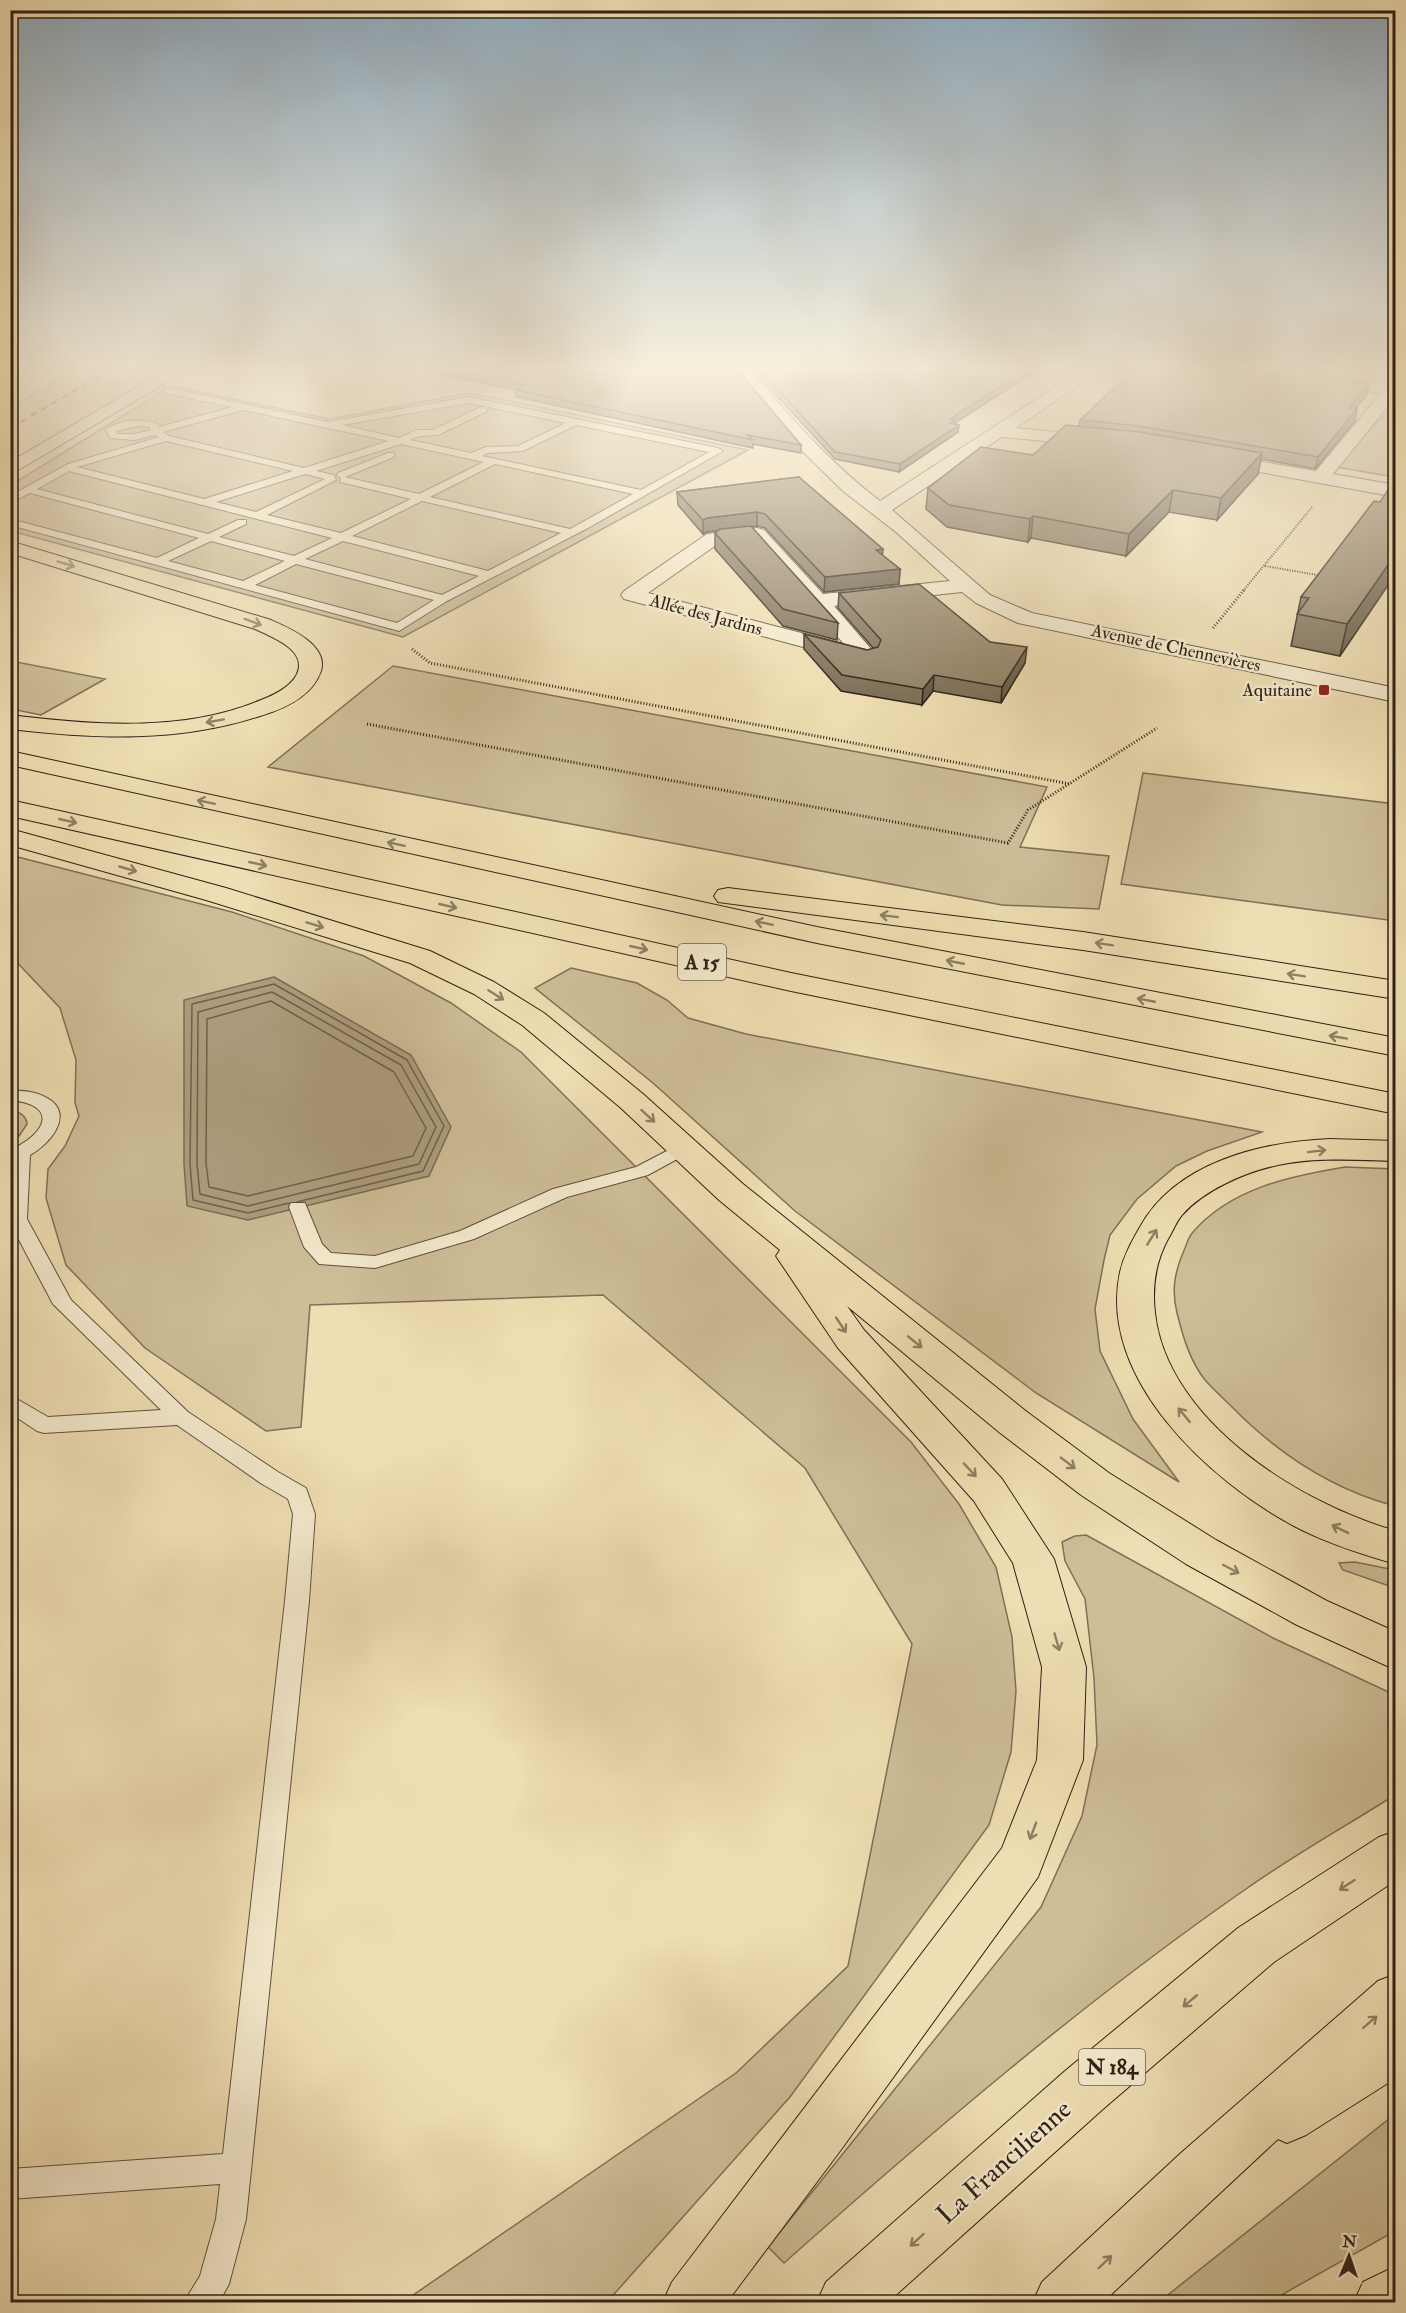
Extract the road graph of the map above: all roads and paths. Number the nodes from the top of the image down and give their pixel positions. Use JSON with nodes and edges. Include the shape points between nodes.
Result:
{"nodes":[{"id":1,"x":47,"y":480,"type":"edge"},
{"id":2,"x":116,"y":480,"type":"edge"},
{"id":3,"x":276,"y":480,"type":"edge"},
{"id":4,"x":327,"y":480,"type":"edge"},
{"id":5,"x":354,"y":480,"type":"edge"},
{"id":6,"x":457,"y":480,"type":"edge"},
{"id":7,"x":582,"y":480,"type":"edge"},
{"id":8,"x":666,"y":480,"type":"edge"},
{"id":9,"x":843,"y":480,"type":"edge"},
{"id":10,"x":925,"y":480,"type":"edge"},
{"id":11,"x":1327,"y":480,"type":"edge"},
{"id":12,"x":1338,"y":480,"type":"edge"},
{"id":13,"x":29,"y":490,"type":"junction"},
{"id":14,"x":1395,"y":491,"type":"edge"},
{"id":15,"x":642,"y":493,"type":"junction"},
{"id":16,"x":422,"y":498,"type":"junction"},
{"id":17,"x":10,"y":500,"type":"edge"},
{"id":18,"x":204,"y":502,"type":"junction"},
{"id":19,"x":880,"y":509,"type":"junction"},
{"id":20,"x":256,"y":516,"type":"junction"},
{"id":21,"x":10,"y":522,"type":"edge"},
{"id":22,"x":242,"y":522,"type":"dead end"},
{"id":23,"x":569,"y":532,"type":"junction"},
{"id":24,"x":342,"y":537,"type":"junction"},
{"id":25,"x":208,"y":538,"type":"junction"},
{"id":26,"x":10,"y":547,"type":"edge"},
{"id":27,"x":296,"y":561,"type":"junction"},
{"id":28,"x":158,"y":562,"type":"junction"},
{"id":29,"x":1264,"y":566,"type":"junction"},
{"id":30,"x":489,"y":575,"type":"junction"},
{"id":31,"x":1332,"y":577,"type":"edge"},
{"id":32,"x":246,"y":585,"type":"junction"},
{"id":33,"x":967,"y":585,"type":"junction"},
{"id":34,"x":443,"y":599,"type":"junction"},
{"id":35,"x":818,"y":601,"type":"junction"},
{"id":36,"x":406,"y":644,"type":"dead end"},
{"id":37,"x":1194,"y":652,"type":"junction"},
{"id":38,"x":1395,"y":695,"type":"edge"},
{"id":39,"x":10,"y":722,"type":"edge"},
{"id":40,"x":367,"y":724,"type":"dead end"},
{"id":41,"x":1157,"y":728,"type":"dead end"},
{"id":42,"x":10,"y":758,"type":"edge"},
{"id":43,"x":1070,"y":784,"type":"junction"},
{"id":44,"x":10,"y":808,"type":"edge"},
{"id":45,"x":10,"y":837,"type":"edge"},
{"id":46,"x":494,"y":866,"type":"junction"},
{"id":47,"x":1395,"y":990,"type":"edge"},
{"id":48,"x":1395,"y":1047,"type":"edge"},
{"id":49,"x":10,"y":1095,"type":"edge"},
{"id":50,"x":1395,"y":1104,"type":"edge"},
{"id":51,"x":684,"y":1148,"type":"junction"},
{"id":52,"x":1395,"y":1151,"type":"edge"},
{"id":53,"x":16,"y":1155,"type":"edge"},
{"id":54,"x":298,"y":1208,"type":"dead end"},
{"id":55,"x":14,"y":1214,"type":"edge"},
{"id":56,"x":773,"y":1224,"type":"junction"},
{"id":57,"x":10,"y":1402,"type":"edge"},
{"id":58,"x":181,"y":1417,"type":"junction"},
{"id":59,"x":1395,"y":1548,"type":"edge"},
{"id":60,"x":1395,"y":1652,"type":"edge"},
{"id":61,"x":1395,"y":1853,"type":"edge"},
{"id":62,"x":1395,"y":1999,"type":"edge"},
{"id":63,"x":1395,"y":2047,"type":"edge"},
{"id":64,"x":237,"y":2168,"type":"junction"},
{"id":65,"x":1200,"y":2172,"type":"junction"},
{"id":66,"x":10,"y":2184,"type":"edge"},
{"id":67,"x":1395,"y":2295,"type":"edge"},
{"id":68,"x":200,"y":2302,"type":"edge"},
{"id":69,"x":692,"y":2302,"type":"edge"},
{"id":70,"x":846,"y":2302,"type":"edge"},
{"id":71,"x":1062,"y":2302,"type":"edge"},
{"id":72,"x":1383,"y":2302,"type":"edge"}],
"edges":[{"from":1,"to":13,"type":"lane"},
{"from":2,"to":18,"type":"lane"},
{"from":3,"to":18,"type":"lane"},
{"from":4,"to":20,"type":"lane"},
{"from":5,"to":16,"type":"lane"},
{"from":6,"to":16,"type":"lane"},
{"from":7,"to":15,"type":"lane"},
{"from":8,"to":15,"type":"lane"},
{"from":9,"to":19,"type":"street","name":"Avenue de Chennevières"},
{"from":10,"to":19,"type":"street"},
{"from":11,"to":29,"type":"path"},
{"from":12,"to":14,"type":"street"},
{"from":13,"to":17,"type":"lane"},
{"from":13,"to":25,"type":"lane"},
{"from":15,"to":23,"type":"lane"},
{"from":16,"to":23,"type":"lane"},
{"from":16,"to":24,"type":"lane"},
{"from":18,"to":20,"type":"lane"},
{"from":19,"to":33,"type":"street","name":"Avenue de Chennevières"},
{"from":20,"to":24,"type":"lane"},
{"from":21,"to":28,"type":"lane"},
{"from":22,"to":25,"type":"lane"},
{"from":23,"to":30,"type":"lane"},
{"from":24,"to":27,"type":"lane"},
{"from":24,"to":30,"type":"lane"},
{"from":25,"to":27,"type":"lane"},
{"from":25,"to":28,"type":"lane"},
{"from":26,"to":39,"type":"highway","one_way":true,"via":[[252,621],[296,641],[312,662],[304,682],[288,695],[249,713],[224,719],[130,730]]},
{"from":27,"to":32,"type":"lane"},
{"from":27,"to":34,"type":"lane"},
{"from":28,"to":32,"type":"lane"},
{"from":29,"to":31,"type":"path"},
{"from":29,"to":37,"type":"path"},
{"from":30,"to":34,"type":"lane"},
{"from":32,"to":34,"type":"lane","via":[[399,627]]},
{"from":33,"to":35,"type":"street"},
{"from":33,"to":37,"type":"street","name":"Avenue de Chennevières","via":[[983,599],[1026,618]]},
{"from":35,"to":35,"type":"street","name":"Allée des Jardins","via":[[757,534],[714,538],[631,595],[867,657]]},
{"from":36,"to":43,"type":"path","via":[[430,663]]},
{"from":37,"to":38,"type":"street","name":"Avenue de Chennevières"},
{"from":40,"to":43,"type":"path","via":[[1008,843],[1028,810]]},
{"from":41,"to":43,"type":"path"},
{"from":46,"to":42,"type":"highway","number":"A 15","one_way":true},
{"from":44,"to":50,"type":"highway","number":"A 15","one_way":true,"via":[[791,982]]},
{"from":45,"to":51,"type":"highway","one_way":true,"via":[[216,894],[420,957],[484,988],[533,1019]]},
{"from":47,"to":46,"type":"highway","one_way":true,"via":[[1083,941]]},
{"from":48,"to":46,"type":"highway","number":"A 15","one_way":true,"via":[[817,935]]},
{"from":49,"to":53,"type":"lane","via":[[34,1098],[52,1113],[47,1134]]},
{"from":51,"to":54,"type":"lane","via":[[642,1171],[560,1194],[467,1235],[375,1262],[326,1259],[314,1247]]},
{"from":51,"to":56,"type":"highway"},
{"from":59,"to":52,"type":"highway","one_way":true,"via":[[1355,1536],[1284,1502],[1202,1436],[1156,1375],[1140,1340],[1134,1294],[1137,1268],[1146,1246],[1171,1206],[1213,1176],[1266,1157],[1328,1149]]},
{"from":53,"to":55,"type":"lane"},
{"from":55,"to":58,"type":"lane","via":[[63,1304]]},
{"from":56,"to":60,"type":"highway","one_way":true,"via":[[1012,1422],[1095,1484],[1201,1552]]},
{"from":56,"to":69,"type":"highway","one_way":true,"via":[[851,1339],[988,1490],[1033,1559],[1064,1667],[1060,1761],[1021,1861]]},
{"from":57,"to":58,"type":"lane","via":[[44,1425]]},
{"from":58,"to":64,"type":"lane","via":[[298,1494],[304,1514]]},
{"from":61,"to":70,"type":"highway","name":"La Francilienne","number":"N 184","one_way":true,"via":[[1256,1945],[1084,2090]]},
{"from":65,"to":62,"type":"highway","one_way":true},
{"from":63,"to":65,"type":"highway"},
{"from":64,"to":66,"type":"lane"},
{"from":64,"to":68,"type":"lane","via":[[231,2218],[213,2284]]},
{"from":71,"to":65,"type":"highway","one_way":true},
{"from":67,"to":72,"type":"highway"}]}
